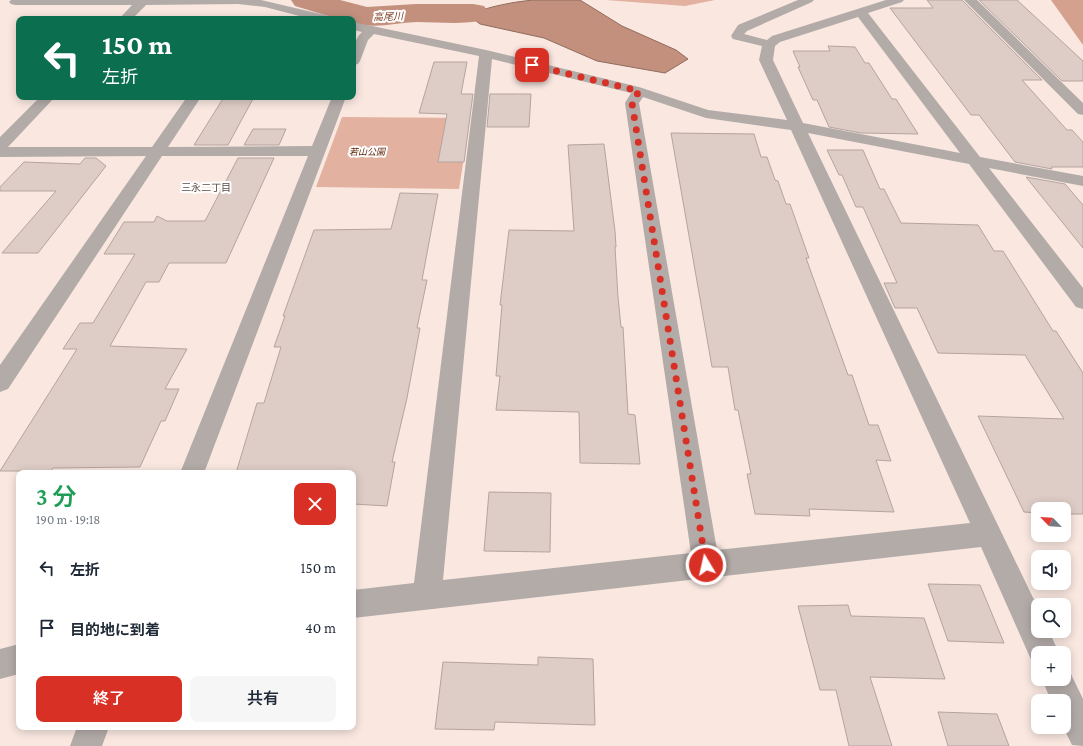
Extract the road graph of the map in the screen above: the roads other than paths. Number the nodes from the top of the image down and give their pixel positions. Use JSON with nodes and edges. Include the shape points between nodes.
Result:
{"nodes":[{"id":1,"x":808,"y":0,"type":"edge"},
{"id":2,"x":898,"y":0,"type":"edge"},
{"id":3,"x":970,"y":0,"type":"edge"},
{"id":4,"x":16,"y":1,"type":"edge"},
{"id":5,"x":142,"y":2,"type":"junction"},
{"id":6,"x":265,"y":4,"type":"junction"},
{"id":7,"x":5,"y":10,"type":"dead end"},
{"id":8,"x":861,"y":12,"type":"junction"},
{"id":9,"x":250,"y":15,"type":"dead end"},
{"id":10,"x":128,"y":16,"type":"edge"},
{"id":11,"x":313,"y":16,"type":"edge"},
{"id":12,"x":356,"y":27,"type":"edge"},
{"id":13,"x":370,"y":30,"type":"junction"},
{"id":14,"x":766,"y":43,"type":"junction"},
{"id":15,"x":356,"y":54,"type":"edge"},
{"id":16,"x":486,"y":54,"type":"junction"},
{"id":17,"x":639,"y":91,"type":"junction"},
{"id":18,"x":45,"y":100,"type":"edge"},
{"id":19,"x":192,"y":100,"type":"edge"},
{"id":20,"x":338,"y":100,"type":"edge"},
{"id":21,"x":1083,"y":111,"type":"edge"},
{"id":22,"x":795,"y":126,"type":"junction"},
{"id":23,"x":0,"y":146,"type":"edge"},
{"id":24,"x":318,"y":151,"type":"junction"},
{"id":25,"x":0,"y":152,"type":"edge"},
{"id":26,"x":156,"y":152,"type":"junction"},
{"id":27,"x":976,"y":162,"type":"junction"},
{"id":28,"x":1083,"y":181,"type":"edge"},
{"id":29,"x":1083,"y":302,"type":"edge"},
{"id":30,"x":0,"y":383,"type":"edge"},
{"id":31,"x":193,"y":470,"type":"edge"},
{"id":32,"x":987,"y":534,"type":"junction"},
{"id":33,"x":706,"y":565,"type":"junction"},
{"id":34,"x":427,"y":596,"type":"junction"},
{"id":35,"x":356,"y":604,"type":"edge"},
{"id":36,"x":1041,"y":646,"type":"edge"},
{"id":37,"x":16,"y":660,"type":"edge"},
{"id":38,"x":0,"y":664,"type":"edge"},
{"id":39,"x":1059,"y":686,"type":"edge"},
{"id":40,"x":92,"y":730,"type":"edge"},
{"id":41,"x":1083,"y":734,"type":"edge"},
{"id":42,"x":86,"y":746,"type":"edge"}],
"edges":[{"from":1,"to":14,"type":"street","via":[[742,28],[736,36]]},
{"from":2,"to":8,"type":"street"},
{"from":3,"to":21,"type":"street"},
{"from":4,"to":5,"type":"street"},
{"from":4,"to":7,"type":"street"},
{"from":5,"to":6,"type":"street","via":[[238,1]]},
{"from":5,"to":10,"type":"street"},
{"from":6,"to":9,"type":"street"},
{"from":6,"to":11,"type":"street"},
{"from":8,"to":14,"type":"street"},
{"from":8,"to":27,"type":"street"},
{"from":12,"to":13,"type":"street"},
{"from":13,"to":15,"type":"street","via":[[362,39]]},
{"from":13,"to":16,"type":"street"},
{"from":14,"to":22,"type":"street","via":[[766,60]]},
{"from":16,"to":17,"type":"street"},
{"from":16,"to":34,"type":"street"},
{"from":17,"to":22,"type":"street","via":[[706,114]]},
{"from":17,"to":33,"type":"street","via":[[632,103]]},
{"from":18,"to":23,"type":"street"},
{"from":19,"to":26,"type":"street"},
{"from":20,"to":24,"type":"street"},
{"from":22,"to":27,"type":"street"},
{"from":22,"to":32,"type":"street"},
{"from":24,"to":26,"type":"street"},
{"from":24,"to":31,"type":"street"},
{"from":25,"to":26,"type":"street"},
{"from":26,"to":30,"type":"street"},
{"from":27,"to":28,"type":"street"},
{"from":27,"to":29,"type":"street"},
{"from":32,"to":33,"type":"street"},
{"from":32,"to":36,"type":"street"},
{"from":33,"to":34,"type":"street"},
{"from":34,"to":35,"type":"street"},
{"from":37,"to":38,"type":"street"},
{"from":39,"to":41,"type":"street"},
{"from":40,"to":42,"type":"street"}]}
